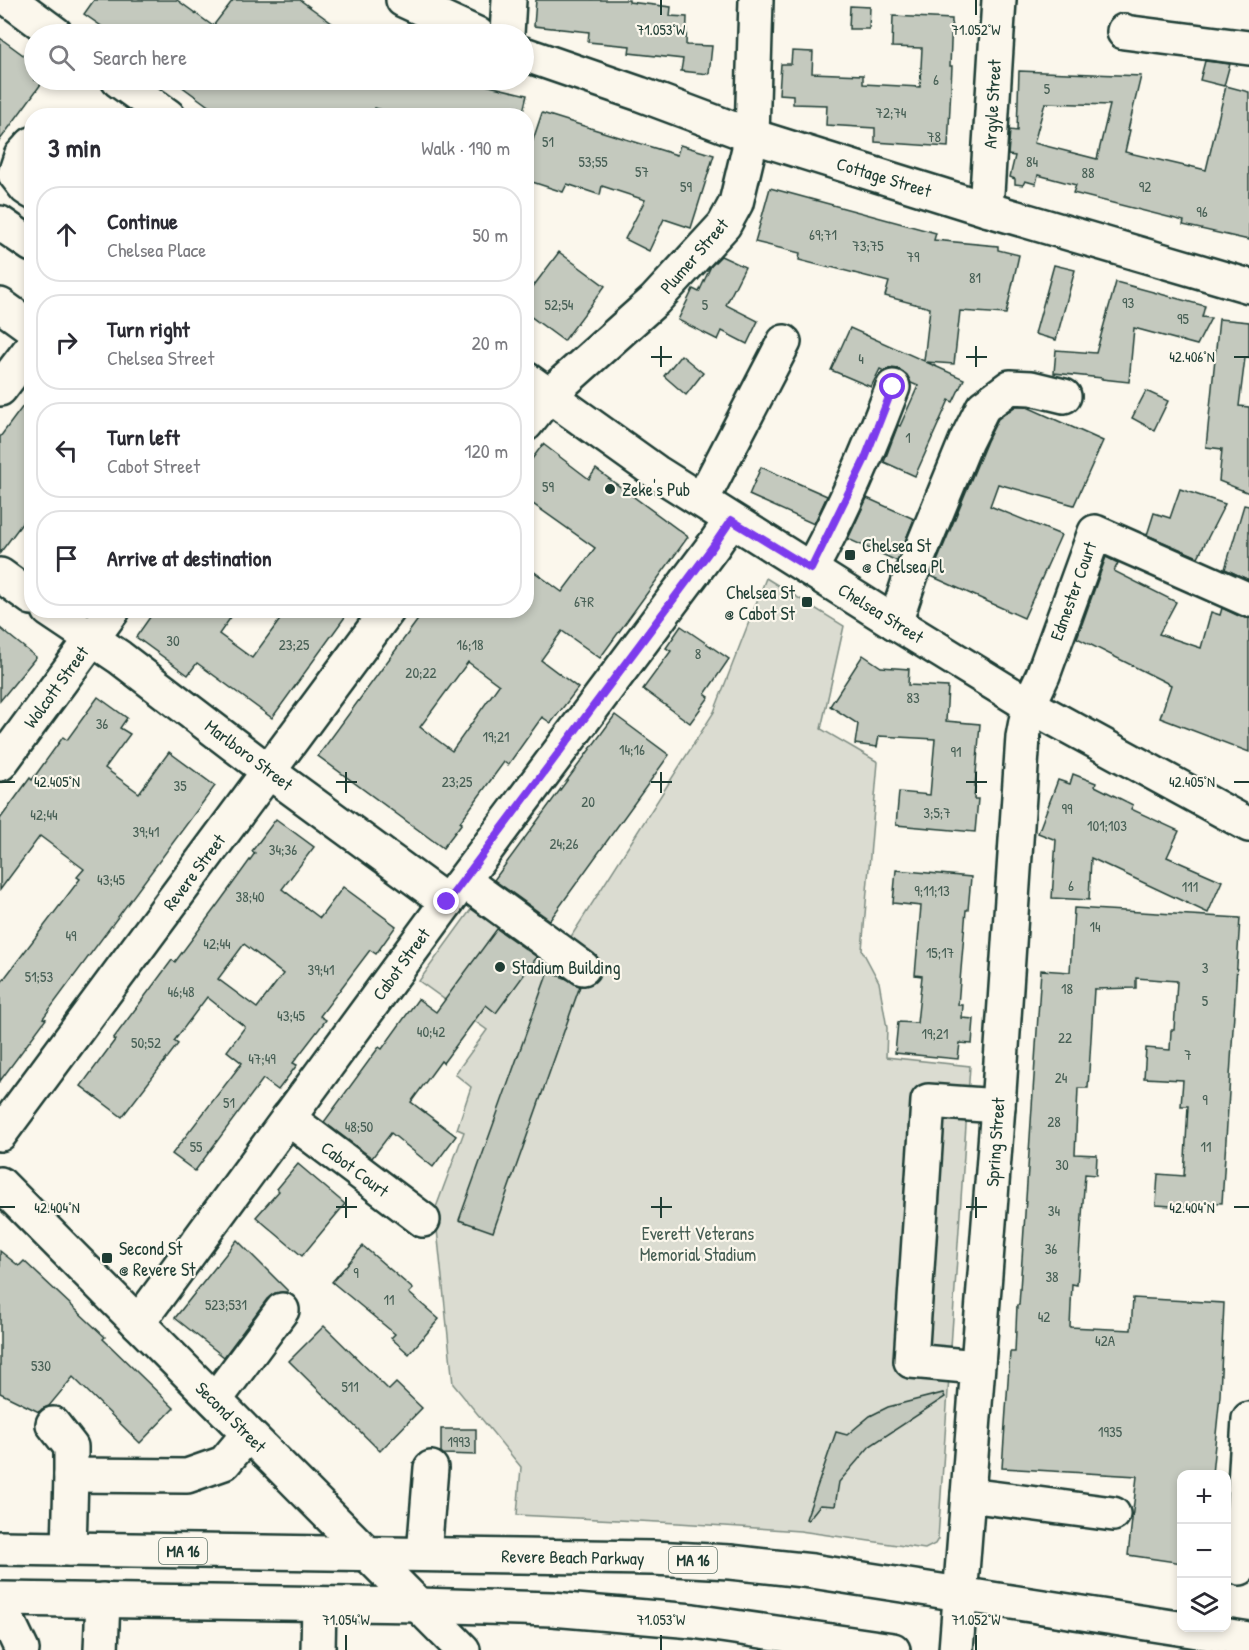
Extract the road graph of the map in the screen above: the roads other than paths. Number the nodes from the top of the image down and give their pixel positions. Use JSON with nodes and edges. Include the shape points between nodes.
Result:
{"nodes":[{"id":1,"x":10,"y":0,"type":"edge"},
{"id":2,"x":403,"y":0,"type":"edge"},
{"id":3,"x":509,"y":0,"type":"edge"},
{"id":4,"x":756,"y":0,"type":"edge"},
{"id":5,"x":999,"y":0,"type":"edge"},
{"id":6,"x":42,"y":24,"type":"edge"},
{"id":7,"x":455,"y":24,"type":"edge"},
{"id":8,"x":508,"y":24,"type":"edge"},
{"id":9,"x":1124,"y":31,"type":"dead end"},
{"id":10,"x":1249,"y":48,"type":"edge"},
{"id":11,"x":534,"y":57,"type":"edge"},
{"id":12,"x":132,"y":90,"type":"edge"},
{"id":13,"x":157,"y":108,"type":"edge"},
{"id":14,"x":752,"y":136,"type":"junction"},
{"id":15,"x":24,"y":153,"type":"edge"},
{"id":16,"x":24,"y":185,"type":"edge"},
{"id":17,"x":986,"y":209,"type":"junction"},
{"id":18,"x":0,"y":223,"type":"edge"},
{"id":19,"x":24,"y":240,"type":"edge"},
{"id":20,"x":1249,"y":286,"type":"edge"},
{"id":21,"x":0,"y":305,"type":"edge"},
{"id":22,"x":24,"y":322,"type":"edge"},
{"id":23,"x":784,"y":342,"type":"dead end"},
{"id":24,"x":24,"y":358,"type":"edge"},
{"id":25,"x":538,"y":387,"type":"edge"},
{"id":26,"x":893,"y":387,"type":"dead end"},
{"id":27,"x":0,"y":389,"type":"edge"},
{"id":28,"x":1064,"y":396,"type":"dead end"},
{"id":29,"x":702,"y":500,"type":"junction"},
{"id":30,"x":731,"y":520,"type":"junction"},
{"id":31,"x":811,"y":569,"type":"junction"},
{"id":32,"x":0,"y":575,"type":"edge"},
{"id":33,"x":24,"y":592,"type":"edge"},
{"id":34,"x":1249,"y":600,"type":"edge"},
{"id":35,"x":60,"y":618,"type":"edge"},
{"id":36,"x":107,"y":618,"type":"edge"},
{"id":37,"x":382,"y":618,"type":"edge"},
{"id":38,"x":895,"y":623,"type":"junction"},
{"id":39,"x":91,"y":640,"type":"junction"},
{"id":40,"x":1029,"y":705,"type":"junction"},
{"id":41,"x":0,"y":764,"type":"edge"},
{"id":42,"x":268,"y":771,"type":"junction"},
{"id":43,"x":1249,"y":825,"type":"edge"},
{"id":44,"x":456,"y":891,"type":"junction"},
{"id":45,"x":583,"y":968,"type":"dead end"},
{"id":46,"x":998,"y":1106,"type":"junction"},
{"id":47,"x":288,"y":1118,"type":"junction"},
{"id":48,"x":0,"y":1134,"type":"edge"},
{"id":49,"x":0,"y":1184,"type":"edge"},
{"id":50,"x":423,"y":1220,"type":"dead end"},
{"id":51,"x":282,"y":1310,"type":"dead end"},
{"id":52,"x":138,"y":1323,"type":"junction"},
{"id":53,"x":977,"y":1367,"type":"junction"},
{"id":54,"x":215,"y":1400,"type":"junction"},
{"id":55,"x":1249,"y":1419,"type":"edge"},
{"id":56,"x":52,"y":1424,"type":"dead end"},
{"id":57,"x":248,"y":1434,"type":"junction"},
{"id":58,"x":431,"y":1468,"type":"dead end"},
{"id":59,"x":1247,"y":1473,"type":"edge"},
{"id":60,"x":71,"y":1475,"type":"junction"},
{"id":61,"x":968,"y":1495,"type":"junction"},
{"id":62,"x":1113,"y":1514,"type":"dead end"},
{"id":63,"x":0,"y":1548,"type":"edge"},
{"id":64,"x":69,"y":1549,"type":"junction"},
{"id":65,"x":367,"y":1553,"type":"junction"},
{"id":66,"x":424,"y":1554,"type":"junction"},
{"id":67,"x":1240,"y":1568,"type":"dead end"},
{"id":68,"x":960,"y":1593,"type":"junction"},
{"id":69,"x":0,"y":1599,"type":"edge"},
{"id":70,"x":103,"y":1600,"type":"junction"},
{"id":71,"x":0,"y":1604,"type":"edge"},
{"id":72,"x":319,"y":1604,"type":"junction"},
{"id":73,"x":419,"y":1605,"type":"junction"},
{"id":74,"x":1249,"y":1639,"type":"edge"},
{"id":75,"x":22,"y":1650,"type":"edge"},
{"id":76,"x":101,"y":1650,"type":"edge"},
{"id":77,"x":318,"y":1650,"type":"edge"},
{"id":78,"x":462,"y":1650,"type":"edge"},
{"id":79,"x":893,"y":1650,"type":"edge"},
{"id":80,"x":956,"y":1650,"type":"edge"}],
"edges":[{"from":1,"to":6,"type":"main road"},
{"from":2,"to":7,"type":"main road"},
{"from":3,"to":8,"type":"main road"},
{"from":4,"to":14,"type":"main road","name":"Plumer Street"},
{"from":5,"to":17,"type":"main road","name":"Argyle Street"},
{"from":9,"to":10,"type":"main road"},
{"from":11,"to":14,"type":"main road","name":"Cottage Street"},
{"from":12,"to":13,"type":"main road"},
{"from":14,"to":17,"type":"main road","name":"Cottage Street"},
{"from":14,"to":25,"type":"main road","name":"Plumer Street","via":[[736,203],[724,225],[654,301]]},
{"from":15,"to":16,"type":"main road","via":[[15,174]]},
{"from":17,"to":20,"type":"main road","name":"Cottage Street"},
{"from":18,"to":19,"type":"main road"},
{"from":21,"to":22,"type":"main road"},
{"from":23,"to":29,"type":"main road"},
{"from":24,"to":27,"type":"main road"},
{"from":25,"to":29,"type":"main road","name":"Chelsea Street","via":[[656,472]]},
{"from":26,"to":31,"type":"main road","via":[[864,461]]},
{"from":28,"to":38,"type":"main road","via":[[1010,387],[983,407],[937,510]]},
{"from":29,"to":30,"type":"main road","name":"Chelsea Street"},
{"from":30,"to":31,"type":"main road","name":"Chelsea Street"},
{"from":30,"to":44,"type":"main road","name":"Cabot Street"},
{"from":31,"to":38,"type":"main road","name":"Chelsea Street"},
{"from":32,"to":33,"type":"main road"},
{"from":34,"to":40,"type":"main road","name":"Edmester Court","via":[[1095,532]]},
{"from":35,"to":39,"type":"main road","name":"Marlboro Street"},
{"from":36,"to":39,"type":"main road","name":"Wolcott Street"},
{"from":37,"to":42,"type":"main road","name":"Revere Street"},
{"from":38,"to":40,"type":"main road","name":"Chelsea Street"},
{"from":39,"to":41,"type":"main road","name":"Wolcott Street"},
{"from":39,"to":42,"type":"main road","name":"Marlboro Street"},
{"from":40,"to":43,"type":"main road","name":"Chelsea Street"},
{"from":40,"to":46,"type":"main road","name":"Spring Street","via":[[1023,737]]},
{"from":42,"to":44,"type":"main road","name":"Marlboro Street"},
{"from":42,"to":48,"type":"main road","name":"Revere Street"},
{"from":44,"to":45,"type":"main road","name":"Marlboro Street"},
{"from":44,"to":47,"type":"main road","name":"Cabot Street"},
{"from":46,"to":53,"type":"main road","name":"Spring Street"},
{"from":46,"to":53,"type":"main road","via":[[928,1101],[911,1361]]},
{"from":47,"to":50,"type":"main road","name":"Cabot Court"},
{"from":47,"to":52,"type":"main road","name":"Cabot Street"},
{"from":49,"to":52,"type":"main road","name":"Second Street"},
{"from":51,"to":54,"type":"main road"},
{"from":52,"to":54,"type":"main road","name":"Second Street"},
{"from":53,"to":61,"type":"main road","name":"Spring Street"},
{"from":54,"to":57,"type":"main road","name":"Second Street"},
{"from":55,"to":59,"type":"main road"},
{"from":56,"to":60,"type":"main road","via":[[72,1447]]},
{"from":57,"to":60,"type":"main road","via":[[224,1463],[186,1476]]},
{"from":57,"to":65,"type":"main road","name":"Second Street"},
{"from":58,"to":66,"type":"main road"},
{"from":59,"to":67,"type":"main road"},
{"from":60,"to":64,"type":"main road"},
{"from":61,"to":62,"type":"main road"},
{"from":61,"to":68,"type":"main road","name":"Spring Street"},
{"from":63,"to":64,"type":"main road","name":"Revere Beach Parkway","number":"MA 16"},
{"from":64,"to":65,"type":"main road","name":"Revere Beach Parkway","number":"MA 16"},
{"from":65,"to":66,"type":"main road","name":"Revere Beach Parkway","number":"MA 16"},
{"from":65,"to":73,"type":"main road","name":"Second Street"},
{"from":66,"to":68,"type":"main road","name":"Revere Beach Parkway","number":"MA 16","via":[[707,1560],[812,1570]]},
{"from":68,"to":74,"type":"main road","name":"Revere Beach Parkway","number":"MA 16"},
{"from":68,"to":80,"type":"main road","name":"Spring Street"},
{"from":69,"to":70,"type":"main road"},
{"from":70,"to":72,"type":"main road"},
{"from":70,"to":76,"type":"main road"},
{"from":71,"to":75,"type":"main road"},
{"from":72,"to":73,"type":"main road"},
{"from":72,"to":77,"type":"main road"},
{"from":73,"to":78,"type":"main road","name":"Second Street"},
{"from":73,"to":79,"type":"main road","via":[[652,1617]]}]}
